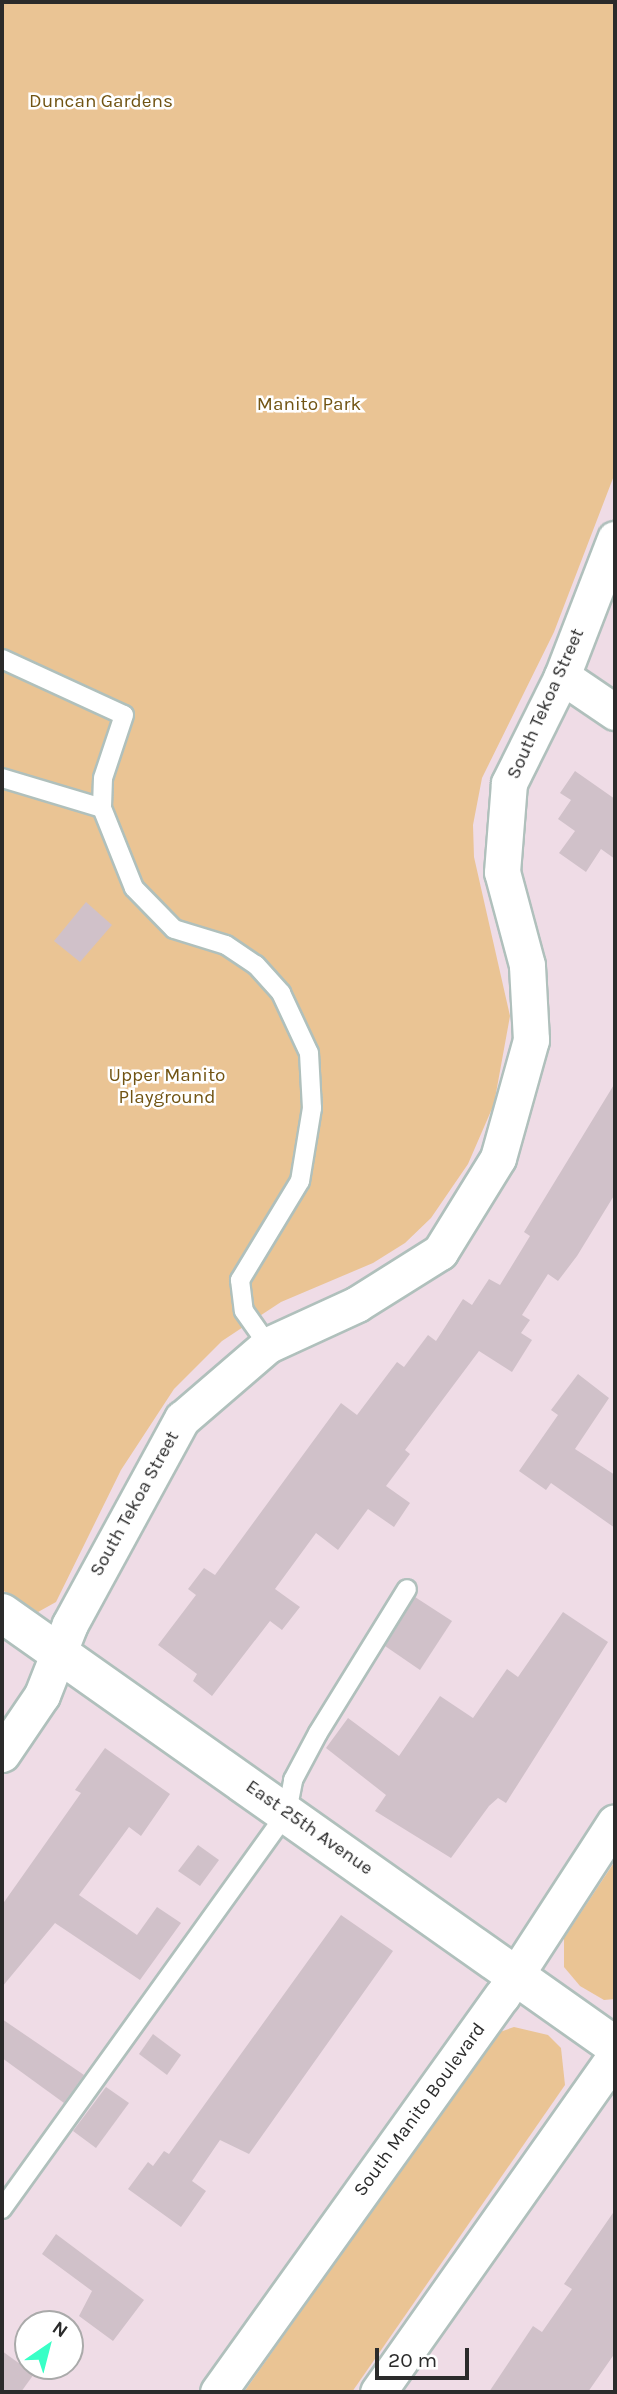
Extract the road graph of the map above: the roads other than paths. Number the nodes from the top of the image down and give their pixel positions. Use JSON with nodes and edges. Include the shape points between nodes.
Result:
{"nodes":[{"id":1,"x":615,"y":539,"type":"edge"},
{"id":2,"x":2,"y":659,"type":"edge"},
{"id":3,"x":562,"y":676,"type":"junction"},
{"id":4,"x":615,"y":712,"type":"edge"},
{"id":5,"x":2,"y":778,"type":"edge"},
{"id":6,"x":102,"y":808,"type":"junction"},
{"id":7,"x":268,"y":1345,"type":"junction"},
{"id":8,"x":407,"y":1590,"type":"dead end"},
{"id":9,"x":2,"y":1613,"type":"edge"},
{"id":10,"x":59,"y":1653,"type":"junction"},
{"id":11,"x":2,"y":1754,"type":"edge"},
{"id":12,"x":287,"y":1812,"type":"junction"},
{"id":13,"x":615,"y":1822,"type":"edge"},
{"id":14,"x":517,"y":1974,"type":"junction"},
{"id":15,"x":615,"y":2046,"type":"edge"},
{"id":16,"x":615,"y":2056,"type":"edge"},
{"id":17,"x":2,"y":2208,"type":"edge"},
{"id":18,"x":218,"y":2392,"type":"edge"},
{"id":19,"x":378,"y":2392,"type":"edge"}],
"edges":[{"from":1,"to":3,"type":"street","name":"South Tekoa Street"},
{"from":2,"to":6,"type":"lane","via":[[124,715],[103,778]]},
{"from":3,"to":4,"type":"street"},
{"from":3,"to":7,"type":"street","name":"South Tekoa Street","via":[[509,783],[502,872],[527,965],[531,1040],[498,1158],[440,1252],[357,1304]]},
{"from":5,"to":6,"type":"lane"},
{"from":6,"to":7,"type":"lane","via":[[134,888],[150,909],[174,929],[226,945],[256,965],[281,993],[309,1053],[312,1108],[299,1181],[240,1280],[244,1311]]},
{"from":7,"to":10,"type":"street","name":"South Tekoa Street","via":[[182,1419],[82,1600]]},
{"from":8,"to":12,"type":"lane","via":[[318,1733],[293,1780]]},
{"from":9,"to":10,"type":"street","name":"East 25th Avenue"},
{"from":10,"to":11,"type":"street","name":"South Tekoa Street","via":[[42,1695]]},
{"from":10,"to":12,"type":"street","name":"East 25th Avenue"},
{"from":12,"to":14,"type":"street","name":"East 25th Avenue"},
{"from":12,"to":17,"type":"lane"},
{"from":13,"to":14,"type":"street","name":"South Manito Boulevard"},
{"from":14,"to":15,"type":"street","name":"East 25th Avenue"},
{"from":14,"to":18,"type":"street","name":"South Manito Boulevard"},
{"from":16,"to":19,"type":"street"}]}
